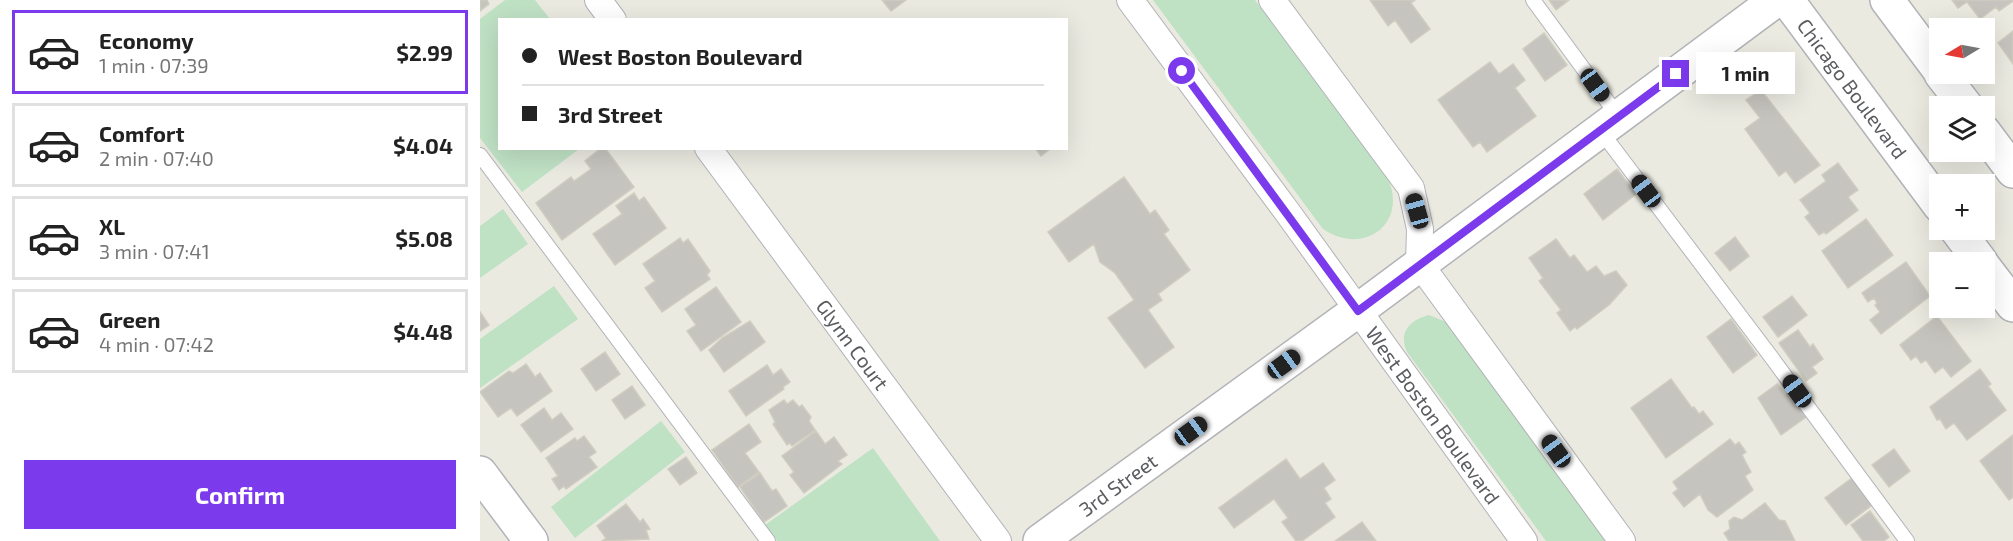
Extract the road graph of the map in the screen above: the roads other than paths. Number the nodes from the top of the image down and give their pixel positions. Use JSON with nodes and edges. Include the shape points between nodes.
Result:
{"nodes":[{"id":1,"x":598,"y":0,"type":"edge"},
{"id":2,"x":1130,"y":0,"type":"edge"},
{"id":3,"x":1272,"y":0,"type":"edge"},
{"id":4,"x":1533,"y":0,"type":"edge"},
{"id":5,"x":1776,"y":0,"type":"edge"},
{"id":6,"x":1787,"y":0,"type":"edge"},
{"id":7,"x":1887,"y":0,"type":"edge"},
{"id":8,"x":612,"y":18,"type":"edge"},
{"id":9,"x":1929,"y":57,"type":"edge"},
{"id":10,"x":1949,"y":84,"type":"edge"},
{"id":11,"x":1958,"y":96,"type":"edge"},
{"id":12,"x":1609,"y":123,"type":"junction"},
{"id":13,"x":1995,"y":147,"type":"edge"},
{"id":14,"x":709,"y":150,"type":"edge"},
{"id":15,"x":480,"y":155,"type":"edge"},
{"id":16,"x":2013,"y":171,"type":"edge"},
{"id":17,"x":1929,"y":191,"type":"edge"},
{"id":18,"x":1419,"y":263,"type":"junction"},
{"id":19,"x":1995,"y":281,"type":"edge"},
{"id":20,"x":2013,"y":305,"type":"edge"},
{"id":21,"x":1358,"y":311,"type":"junction"},
{"id":22,"x":480,"y":473,"type":"edge"},
{"id":23,"x":531,"y":541,"type":"edge"},
{"id":24,"x":768,"y":541,"type":"edge"},
{"id":25,"x":998,"y":541,"type":"edge"},
{"id":26,"x":1040,"y":541,"type":"edge"},
{"id":27,"x":1524,"y":541,"type":"edge"},
{"id":28,"x":1622,"y":541,"type":"edge"},
{"id":29,"x":1907,"y":541,"type":"edge"}],
"edges":[{"from":1,"to":8,"type":"street"},
{"from":2,"to":21,"type":"street","name":"West Boston Boulevard"},
{"from":3,"to":18,"type":"street","via":[[1411,188],[1420,229]]},
{"from":4,"to":12,"type":"lane"},
{"from":5,"to":12,"type":"street","name":"3rd Street"},
{"from":6,"to":17,"type":"street","name":"Chicago Boulevard"},
{"from":7,"to":9,"type":"street"},
{"from":10,"to":11,"type":"street"},
{"from":12,"to":18,"type":"street","name":"3rd Street"},
{"from":12,"to":29,"type":"lane"},
{"from":13,"to":16,"type":"street"},
{"from":14,"to":25,"type":"street","name":"Glynn Court"},
{"from":15,"to":24,"type":"lane"},
{"from":18,"to":21,"type":"street","name":"3rd Street"},
{"from":18,"to":28,"type":"street"},
{"from":19,"to":20,"type":"street"},
{"from":21,"to":26,"type":"street","name":"3rd Street"},
{"from":21,"to":27,"type":"street","name":"West Boston Boulevard"},
{"from":22,"to":23,"type":"street"}]}
